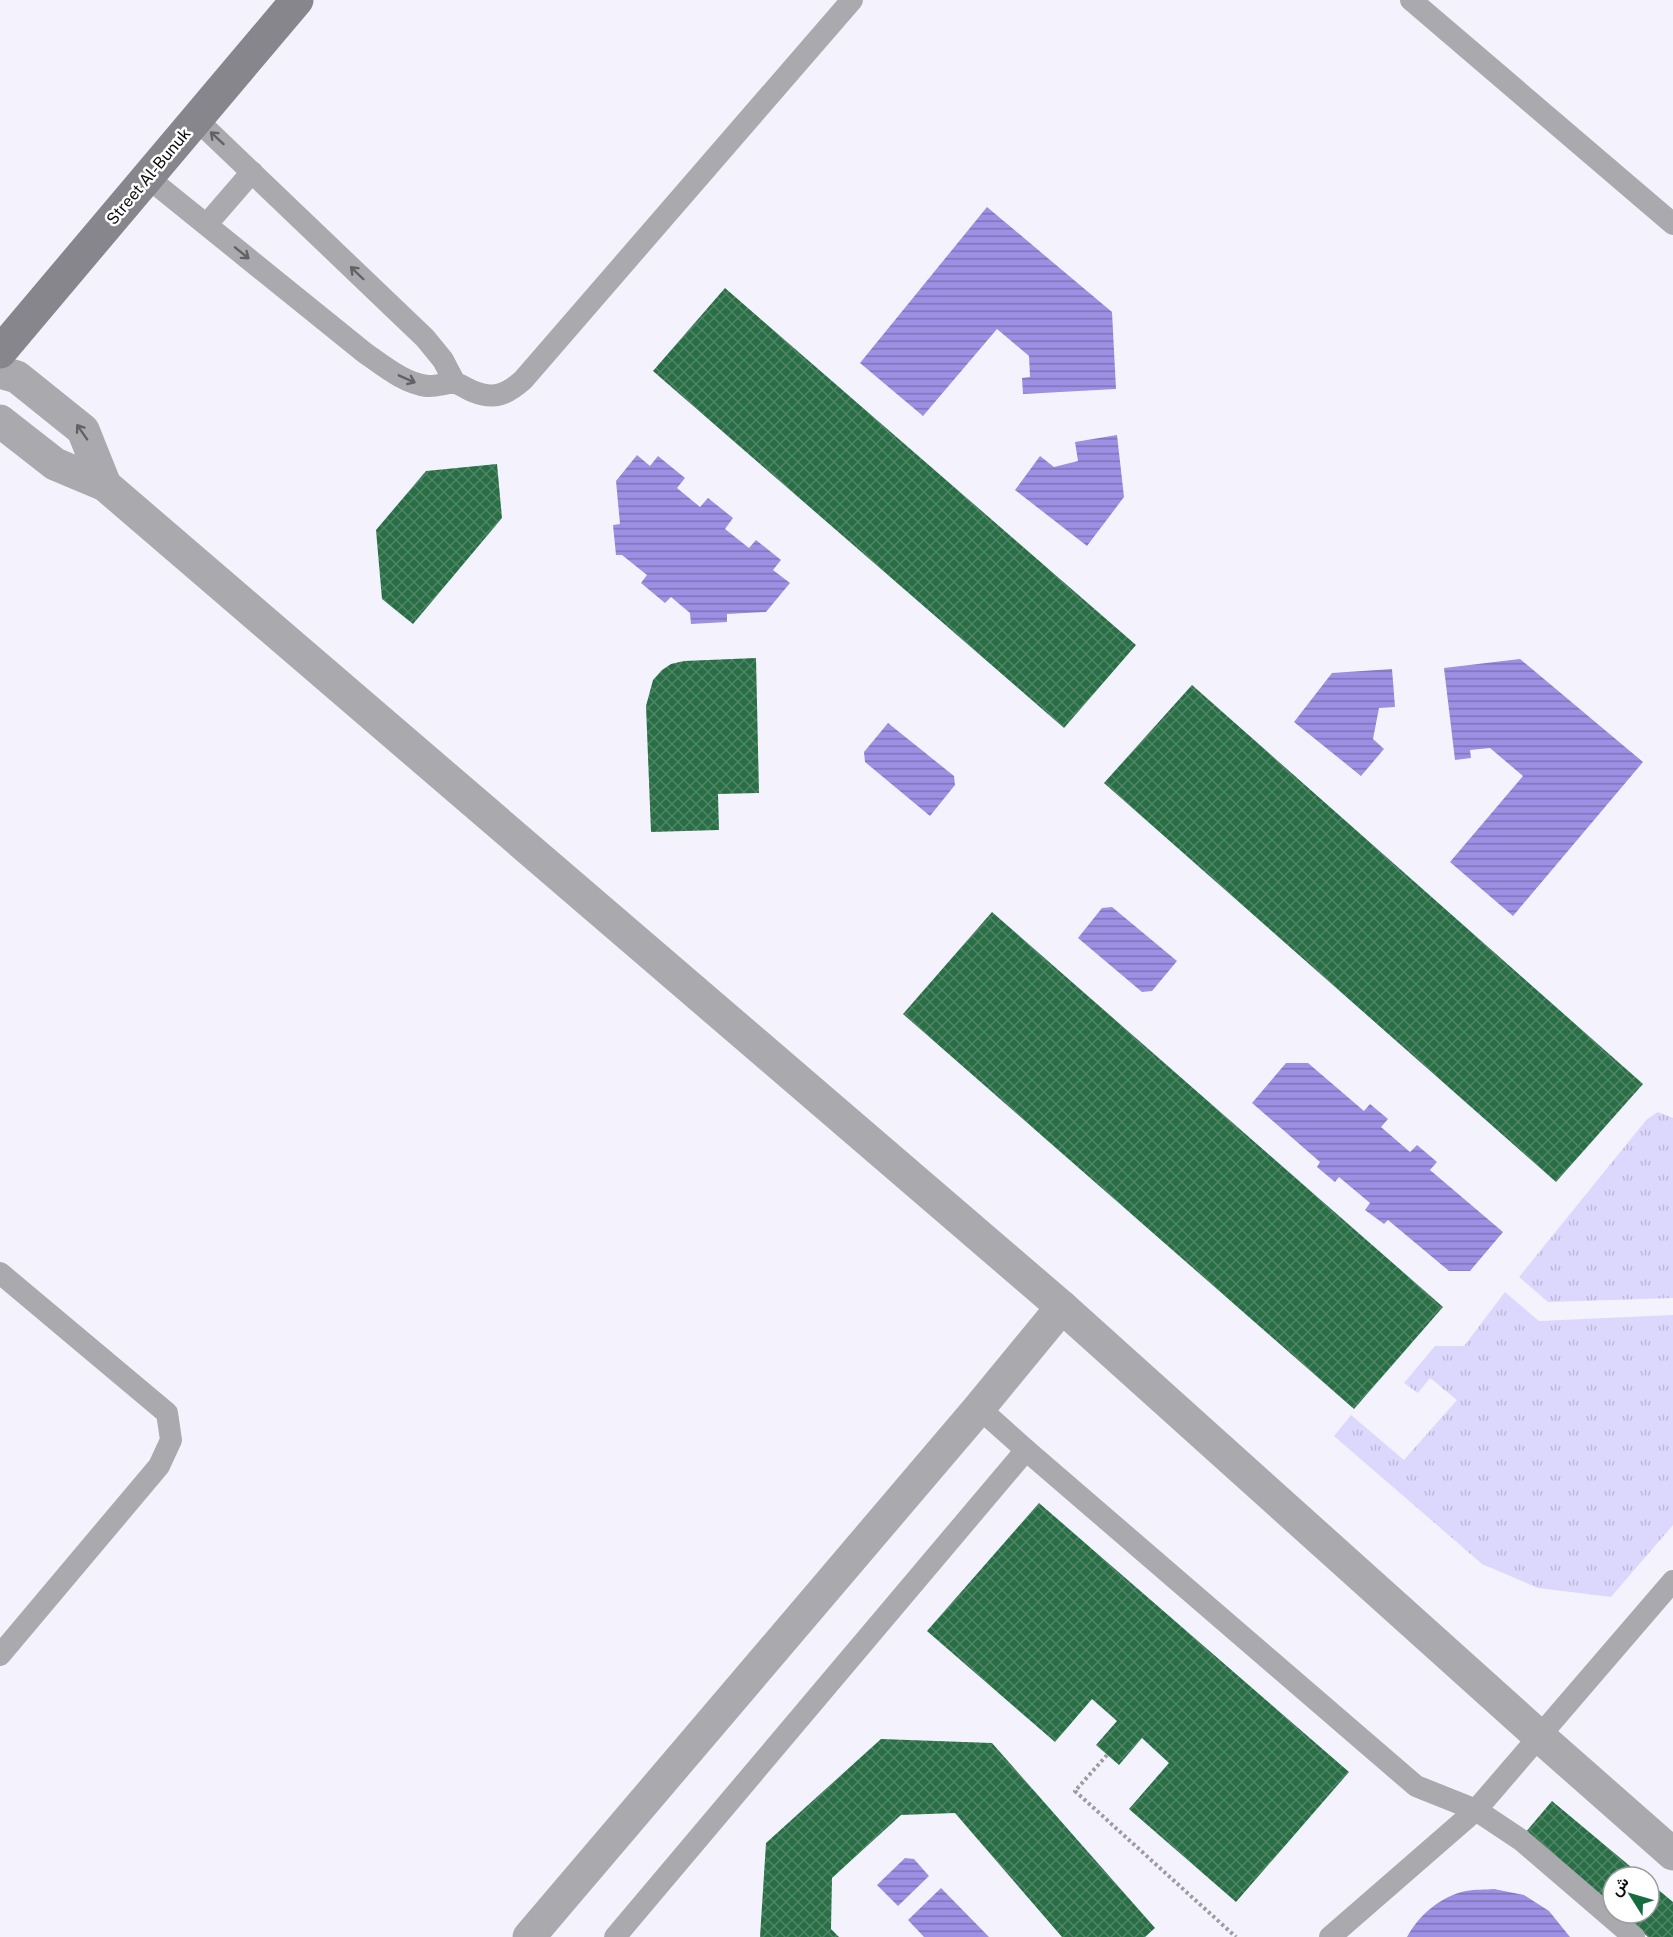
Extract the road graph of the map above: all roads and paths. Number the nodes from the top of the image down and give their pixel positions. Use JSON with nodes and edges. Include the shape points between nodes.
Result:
{"nodes":[{"id":1,"x":297,"y":0,"type":"edge"},
{"id":2,"x":852,"y":0,"type":"edge"},
{"id":3,"x":1411,"y":0,"type":"edge"},
{"id":4,"x":196,"y":119,"type":"junction"},
{"id":5,"x":252,"y":172,"type":"junction"},
{"id":6,"x":147,"y":177,"type":"junction"},
{"id":7,"x":207,"y":224,"type":"junction"},
{"id":8,"x":1673,"y":224,"type":"edge"},
{"id":9,"x":0,"y":352,"type":"edge"},
{"id":10,"x":0,"y":372,"type":"edge"},
{"id":11,"x":455,"y":383,"type":"junction"},
{"id":12,"x":0,"y":421,"type":"edge"},
{"id":13,"x":105,"y":485,"type":"junction"},
{"id":14,"x":0,"y":1273,"type":"edge"},
{"id":15,"x":1062,"y":1307,"type":"junction"},
{"id":16,"x":979,"y":1408,"type":"junction"},
{"id":17,"x":1026,"y":1450,"type":"junction"},
{"id":18,"x":1673,"y":1581,"type":"edge"},
{"id":19,"x":0,"y":1655,"type":"edge"},
{"id":20,"x":1539,"y":1736,"type":"junction"},
{"id":21,"x":1107,"y":1755,"type":"dead end"},
{"id":22,"x":1476,"y":1810,"type":"junction"},
{"id":23,"x":1673,"y":1854,"type":"edge"},
{"id":24,"x":529,"y":1937,"type":"edge"},
{"id":25,"x":615,"y":1937,"type":"edge"},
{"id":26,"x":1236,"y":1937,"type":"edge"},
{"id":27,"x":1330,"y":1937,"type":"edge"},
{"id":28,"x":1634,"y":1937,"type":"edge"}],
"edges":[{"from":1,"to":4,"type":"main road","name":"Street Al-Bunuk"},
{"from":2,"to":11,"type":"lane","via":[[523,380],[498,395],[484,395]]},
{"from":3,"to":8,"type":"lane"},
{"from":5,"to":4,"type":"lane","one_way":true},
{"from":4,"to":6,"type":"main road","name":"Street Al-Bunuk"},
{"from":5,"to":7,"type":"lane"},
{"from":11,"to":5,"type":"lane","one_way":true,"via":[[425,338]]},
{"from":6,"to":7,"type":"lane"},
{"from":6,"to":9,"type":"main road","name":"Street Al-Bunuk"},
{"from":7,"to":11,"type":"lane","one_way":true,"via":[[365,353],[397,374],[426,386]]},
{"from":13,"to":10,"type":"street","one_way":true,"via":[[83,430],[17,377]]},
{"from":12,"to":13,"type":"street","via":[[55,464]]},
{"from":13,"to":15,"type":"street"},
{"from":14,"to":19,"type":"lane","via":[[167,1413],[171,1440],[159,1466]]},
{"from":15,"to":16,"type":"street"},
{"from":15,"to":20,"type":"street"},
{"from":16,"to":17,"type":"lane"},
{"from":16,"to":24,"type":"street"},
{"from":17,"to":22,"type":"lane","via":[[1416,1786]]},
{"from":17,"to":25,"type":"lane"},
{"from":18,"to":20,"type":"lane"},
{"from":20,"to":22,"type":"lane"},
{"from":20,"to":23,"type":"street"},
{"from":21,"to":26,"type":"path","via":[[1076,1791]]},
{"from":22,"to":27,"type":"lane"},
{"from":22,"to":28,"type":"lane","via":[[1521,1840]]}]}
